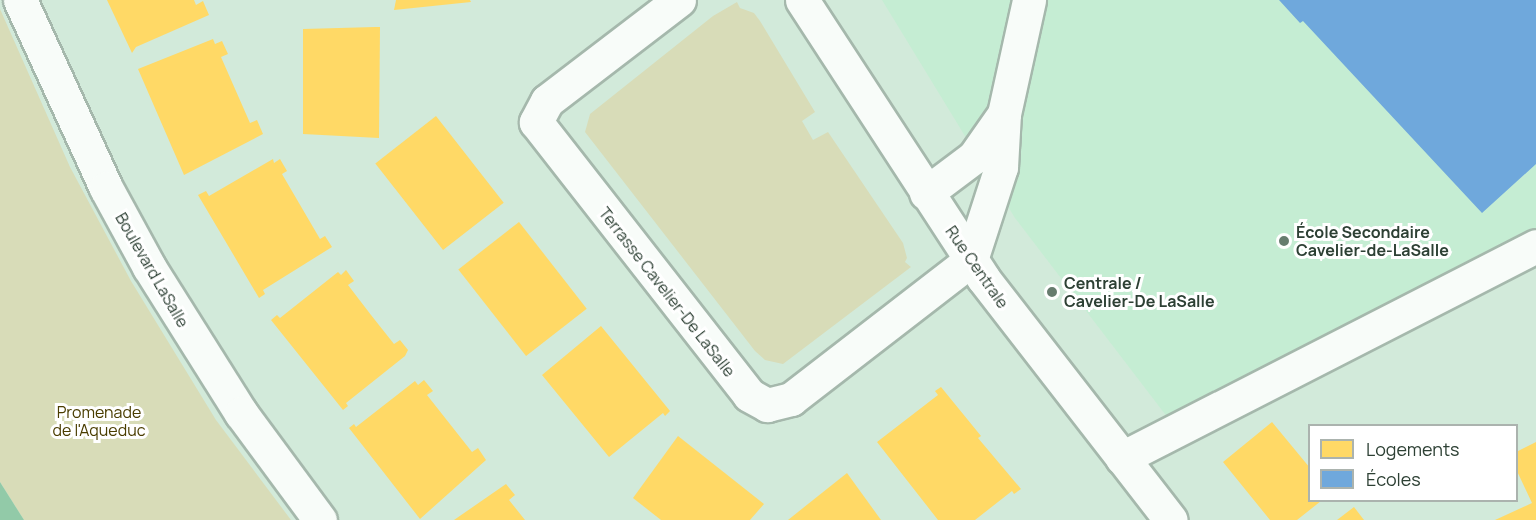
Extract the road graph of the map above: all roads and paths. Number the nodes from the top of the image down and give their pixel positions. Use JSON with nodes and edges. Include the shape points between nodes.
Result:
{"nodes":[{"id":1,"x":20,"y":0,"type":"edge"},
{"id":2,"x":679,"y":0,"type":"edge"},
{"id":3,"x":802,"y":0,"type":"edge"},
{"id":4,"x":1029,"y":0,"type":"edge"},
{"id":5,"x":1005,"y":114,"type":"junction"},
{"id":6,"x":926,"y":193,"type":"junction"},
{"id":7,"x":1536,"y":246,"type":"edge"},
{"id":8,"x":971,"y":260,"type":"junction"},
{"id":9,"x":1122,"y":458,"type":"junction"},
{"id":10,"x":320,"y":520,"type":"edge"},
{"id":11,"x":1171,"y":520,"type":"edge"}],
"edges":[{"from":1,"to":10,"type":"street","name":"Boulevard LaSalle","via":[[106,188],[149,267],[241,413]]},
{"from":2,"to":8,"type":"street","name":"Terrasse Cavelier-De LaSalle","via":[[547,102],[536,122],[749,395],[767,405],[791,399]]},
{"from":3,"to":6,"type":"street","name":"Rue Centrale"},
{"from":4,"to":5,"type":"street"},
{"from":5,"to":6,"type":"street","via":[[974,157]]},
{"from":5,"to":8,"type":"street","via":[[1000,167]]},
{"from":6,"to":8,"type":"street","name":"Rue Centrale"},
{"from":7,"to":9,"type":"street"},
{"from":8,"to":9,"type":"street","name":"Rue Centrale"},
{"from":9,"to":11,"type":"street","name":"Rue Centrale"}]}
